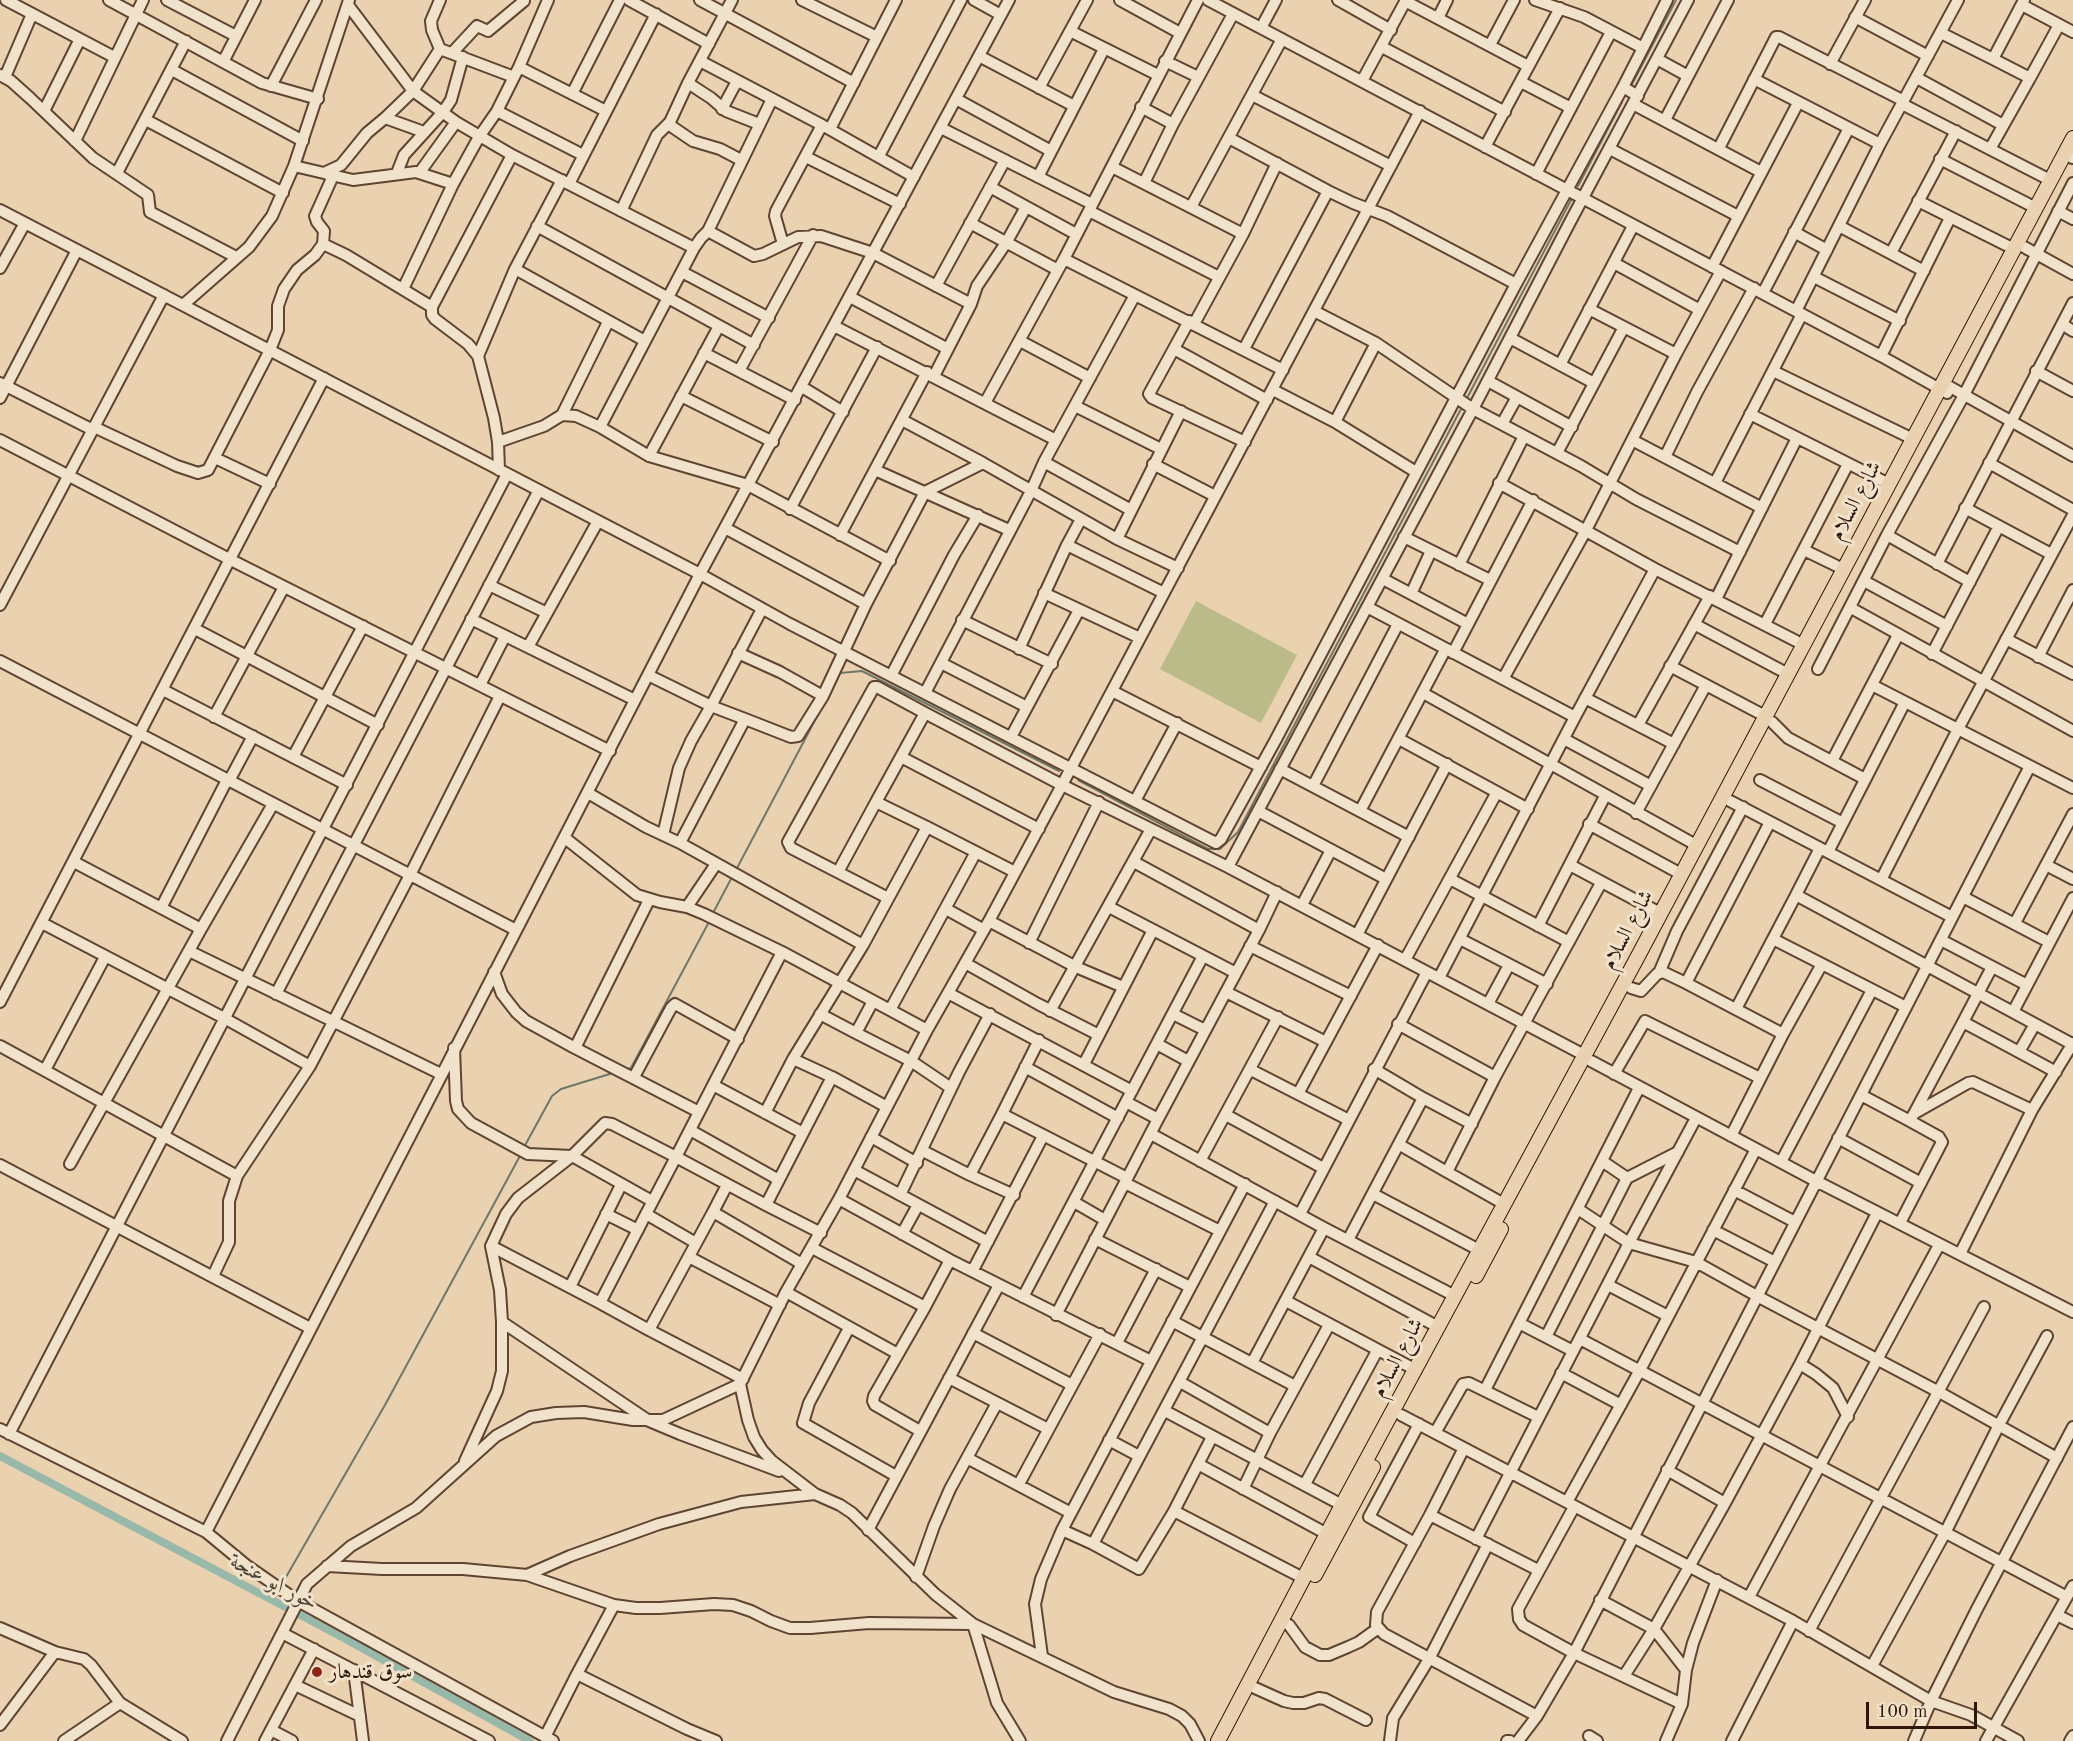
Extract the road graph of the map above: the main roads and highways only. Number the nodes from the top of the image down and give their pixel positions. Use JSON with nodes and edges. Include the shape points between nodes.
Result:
{"nodes":[{"id":1,"x":2073,"y":138,"type":"edge"},
{"id":2,"x":2072,"y":157,"type":"edge"},
{"id":3,"x":2025,"y":250,"type":"junction"},
{"id":4,"x":1945,"y":388,"type":"junction"},
{"id":5,"x":1768,"y":719,"type":"junction"},
{"id":6,"x":1588,"y":1058,"type":"junction"},
{"id":7,"x":1218,"y":1741,"type":"edge"},
{"id":8,"x":1228,"y":1741,"type":"edge"}],
"edges":[{"from":1,"to":3,"type":"main road","name":"شارع السلام","via":[[2036,208]]},
{"from":2,"to":3,"type":"main road","name":"شارع السلام"},
{"from":3,"to":4,"type":"main road","name":"شارع السلام"},
{"from":4,"to":5,"type":"main road","name":"شارع السلام"},
{"from":4,"to":5,"type":"main road","name":"شارع السلام","via":[[1888,484]]},
{"from":5,"to":6,"type":"main road","name":"شارع السلام","via":[[1696,845]]},
{"from":5,"to":6,"type":"main road","name":"شارع السلام","via":[[1730,801]]},
{"from":6,"to":7,"type":"main road","name":"شارع السلام","via":[[1479,1250]]},
{"from":6,"to":8,"type":"main road","name":"شارع السلام"}]}
